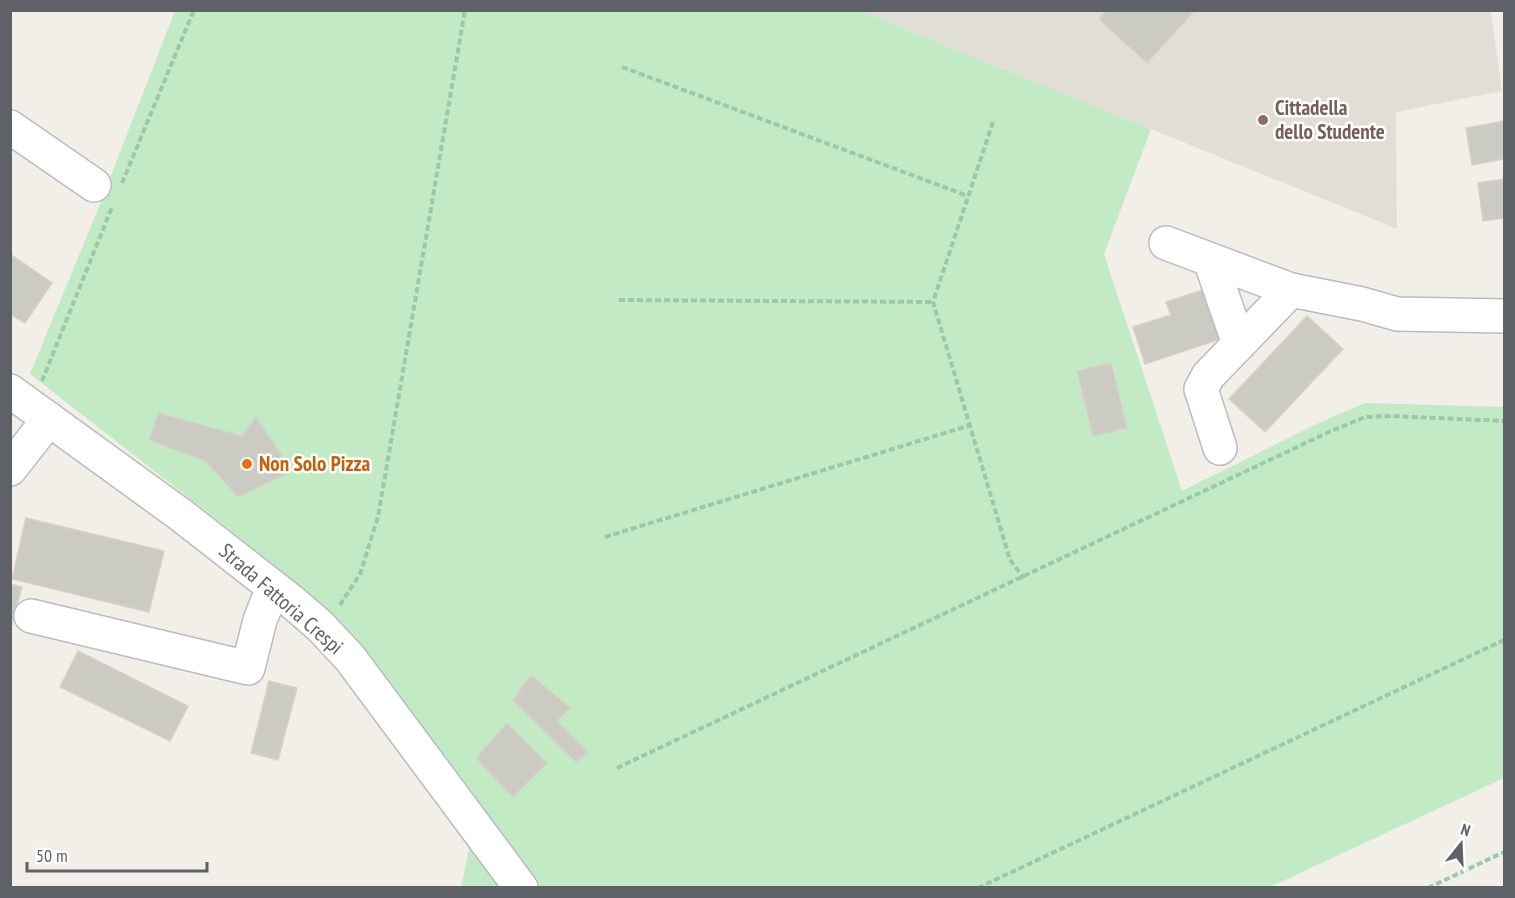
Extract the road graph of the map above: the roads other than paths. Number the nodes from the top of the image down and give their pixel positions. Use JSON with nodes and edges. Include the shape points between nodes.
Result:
{"nodes":[{"id":1,"x":10,"y":127,"type":"edge"},
{"id":2,"x":94,"y":185,"type":"dead end"},
{"id":3,"x":1166,"y":243,"type":"dead end"},
{"id":4,"x":1210,"y":260,"type":"junction"},
{"id":5,"x":1291,"y":290,"type":"junction"},
{"id":6,"x":1504,"y":316,"type":"edge"},
{"id":7,"x":1239,"y":344,"type":"junction"},
{"id":8,"x":10,"y":392,"type":"edge"},
{"id":9,"x":49,"y":419,"type":"junction"},
{"id":10,"x":1220,"y":448,"type":"dead end"},
{"id":11,"x":10,"y":469,"type":"edge"},
{"id":12,"x":273,"y":588,"type":"junction"},
{"id":13,"x":31,"y":616,"type":"dead end"},
{"id":14,"x":521,"y":888,"type":"edge"}],
"edges":[{"from":1,"to":2,"type":"street"},
{"from":3,"to":4,"type":"street"},
{"from":4,"to":5,"type":"street"},
{"from":4,"to":7,"type":"street"},
{"from":5,"to":6,"type":"street","via":[[1397,314]]},
{"from":5,"to":7,"type":"street"},
{"from":7,"to":10,"type":"street","via":[[1208,376],[1201,389]]},
{"from":8,"to":9,"type":"street","name":"Strada Fattoria Crespi"},
{"from":9,"to":11,"type":"street"},
{"from":9,"to":12,"type":"street","name":"Strada Fattoria Crespi"},
{"from":12,"to":13,"type":"street","via":[[248,668]]},
{"from":12,"to":14,"type":"street","name":"Strada Fattoria Crespi","via":[[320,626],[350,658]]}]}
